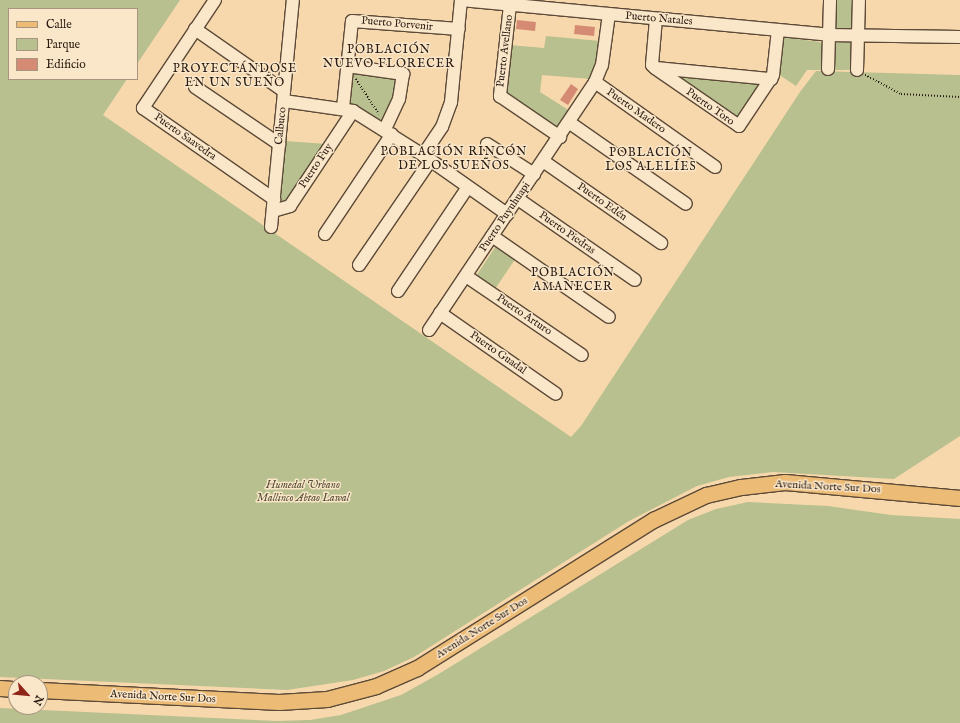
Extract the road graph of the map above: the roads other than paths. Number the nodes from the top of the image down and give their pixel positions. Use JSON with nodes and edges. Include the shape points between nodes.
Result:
{"nodes":[{"id":1,"x":215,"y":0,"type":"edge"},
{"id":2,"x":293,"y":0,"type":"edge"},
{"id":3,"x":461,"y":0,"type":"edge"},
{"id":4,"x":830,"y":0,"type":"edge"},
{"id":5,"x":858,"y":0,"type":"edge"},
{"id":6,"x":510,"y":5,"type":"junction"},
{"id":7,"x":609,"y":14,"type":"junction"},
{"id":8,"x":656,"y":19,"type":"junction"},
{"id":9,"x":195,"y":29,"type":"junction"},
{"id":10,"x":459,"y":29,"type":"junction"},
{"id":11,"x":778,"y":30,"type":"junction"},
{"id":12,"x":858,"y":34,"type":"junction"},
{"id":13,"x":829,"y":35,"type":"junction"},
{"id":14,"x":960,"y":37,"type":"edge"},
{"id":15,"x":347,"y":66,"type":"junction"},
{"id":16,"x":655,"y":68,"type":"junction"},
{"id":17,"x":828,"y":69,"type":"dead end"},
{"id":18,"x":857,"y":70,"type":"road end"},
{"id":19,"x":771,"y":79,"type":"junction"},
{"id":20,"x":595,"y":82,"type":"junction"},
{"id":21,"x":195,"y":87,"type":"dead end"},
{"id":22,"x":284,"y":96,"type":"junction"},
{"id":23,"x":348,"y":110,"type":"junction"},
{"id":24,"x":570,"y":122,"type":"junction"},
{"id":25,"x":388,"y":130,"type":"junction"},
{"id":26,"x":560,"y":137,"type":"junction"},
{"id":27,"x":279,"y":144,"type":"junction"},
{"id":28,"x":487,"y":144,"type":"dead end"},
{"id":29,"x":427,"y":158,"type":"junction"},
{"id":30,"x":543,"y":161,"type":"junction"},
{"id":31,"x":715,"y":167,"type":"dead end"},
{"id":32,"x":534,"y":174,"type":"junction"},
{"id":33,"x":468,"y":187,"type":"junction"},
{"id":34,"x":518,"y":199,"type":"junction"},
{"id":35,"x":686,"y":204,"type":"dead end"},
{"id":36,"x":273,"y":205,"type":"junction"},
{"id":37,"x":507,"y":214,"type":"junction"},
{"id":38,"x":271,"y":228,"type":"dead end"},
{"id":39,"x":325,"y":234,"type":"dead end"},
{"id":40,"x":492,"y":236,"type":"junction"},
{"id":41,"x":660,"y":243,"type":"dead end"},
{"id":42,"x":359,"y":265,"type":"dead end"},
{"id":43,"x":466,"y":276,"type":"junction"},
{"id":44,"x":635,"y":280,"type":"dead end"},
{"id":45,"x":398,"y":291,"type":"dead end"},
{"id":46,"x":440,"y":313,"type":"junction"},
{"id":47,"x":609,"y":317,"type":"dead end"},
{"id":48,"x":429,"y":330,"type":"dead end"},
{"id":49,"x":582,"y":355,"type":"dead end"},
{"id":50,"x":556,"y":394,"type":"dead end"},
{"id":51,"x":960,"y":489,"type":"edge"},
{"id":52,"x":903,"y":492,"type":"junction"},
{"id":53,"x":960,"y":498,"type":"edge"},
{"id":54,"x":48,"y":690,"type":"edge"}],
"edges":[{"from":1,"to":9,"type":"street","name":"Puerto Saavedra"},
{"from":2,"to":22,"type":"street","name":"Calbuco"},
{"from":3,"to":6,"type":"street","name":"Puerto Natales"},
{"from":3,"to":10,"type":"street"},
{"from":4,"to":13,"type":"street"},
{"from":5,"to":12,"type":"street"},
{"from":6,"to":7,"type":"street","name":"Puerto Natales"},
{"from":6,"to":26,"type":"street","name":"Puerto Avellano","via":[[500,96]]},
{"from":7,"to":8,"type":"street","name":"Puerto Natales"},
{"from":7,"to":20,"type":"street","name":"Puerto Puyuhuapi","via":[[602,65]]},
{"from":8,"to":11,"type":"street","name":"Puerto Natales"},
{"from":8,"to":16,"type":"street","via":[[652,65]]},
{"from":9,"to":22,"type":"street"},
{"from":9,"to":36,"type":"street","name":"Puerto Saavedra","via":[[143,108]]},
{"from":10,"to":15,"type":"street","name":"Puerto Porvenir","via":[[354,20],[351,22]]},
{"from":10,"to":29,"type":"street","via":[[449,109]]},
{"from":11,"to":13,"type":"street","name":"Puerto Natales"},
{"from":11,"to":19,"type":"street","name":"Puerto Toro"},
{"from":12,"to":13,"type":"street","name":"Puerto Natales"},
{"from":12,"to":14,"type":"street","name":"Puerto Natales"},
{"from":12,"to":18,"type":"street"},
{"from":13,"to":17,"type":"street"},
{"from":15,"to":23,"type":"street","name":"Puerto Porvenir"},
{"from":15,"to":25,"type":"street","via":[[403,74],[399,99]]},
{"from":16,"to":19,"type":"street"},
{"from":16,"to":19,"type":"street","name":"Puerto Toro","via":[[737,126]]},
{"from":20,"to":24,"type":"street","name":"Puerto Puyuhuapi"},
{"from":20,"to":31,"type":"street","name":"Puerto Madero"},
{"from":21,"to":27,"type":"street"},
{"from":22,"to":23,"type":"street"},
{"from":22,"to":27,"type":"street","name":"Calbuco"},
{"from":23,"to":25,"type":"street"},
{"from":23,"to":36,"type":"street","name":"Puerto Fuy","via":[[290,206]]},
{"from":24,"to":26,"type":"street","name":"Puerto Puyuhuapi"},
{"from":24,"to":35,"type":"street"},
{"from":25,"to":29,"type":"street"},
{"from":25,"to":39,"type":"street"},
{"from":26,"to":30,"type":"street","name":"Puerto Puyuhuapi"},
{"from":27,"to":36,"type":"street","name":"Calbuco"},
{"from":28,"to":32,"type":"street"},
{"from":29,"to":33,"type":"street"},
{"from":29,"to":42,"type":"street"},
{"from":30,"to":32,"type":"street","name":"Puerto Puyuhuapi"},
{"from":30,"to":41,"type":"street","name":"Puerto Edén"},
{"from":32,"to":34,"type":"street","name":"Puerto Puyuhuapi"},
{"from":33,"to":37,"type":"street"},
{"from":33,"to":45,"type":"street"},
{"from":34,"to":37,"type":"street","name":"Puerto Puyuhuapi"},
{"from":34,"to":44,"type":"street","name":"Puerto Piedras"},
{"from":36,"to":38,"type":"street","name":"Calbuco"},
{"from":37,"to":40,"type":"street","name":"Puerto Puyuhuapi"},
{"from":40,"to":43,"type":"street","name":"Puerto Puyuhuapi"},
{"from":40,"to":47,"type":"street"},
{"from":43,"to":46,"type":"street","name":"Puerto Puyuhuapi"},
{"from":43,"to":49,"type":"street","name":"Puerto Arturo"},
{"from":46,"to":48,"type":"street","name":"Puerto Puyuhuapi"},
{"from":46,"to":50,"type":"street","name":"Puerto Guadal"},
{"from":51,"to":52,"type":"main road"},
{"from":52,"to":53,"type":"main road"},
{"from":52,"to":54,"type":"main road","name":"Avenida Norte Sur Dos","via":[[785,482],[741,486],[706,495],[653,520],[417,668],[376,686],[342,696],[312,701],[279,702]]}]}
